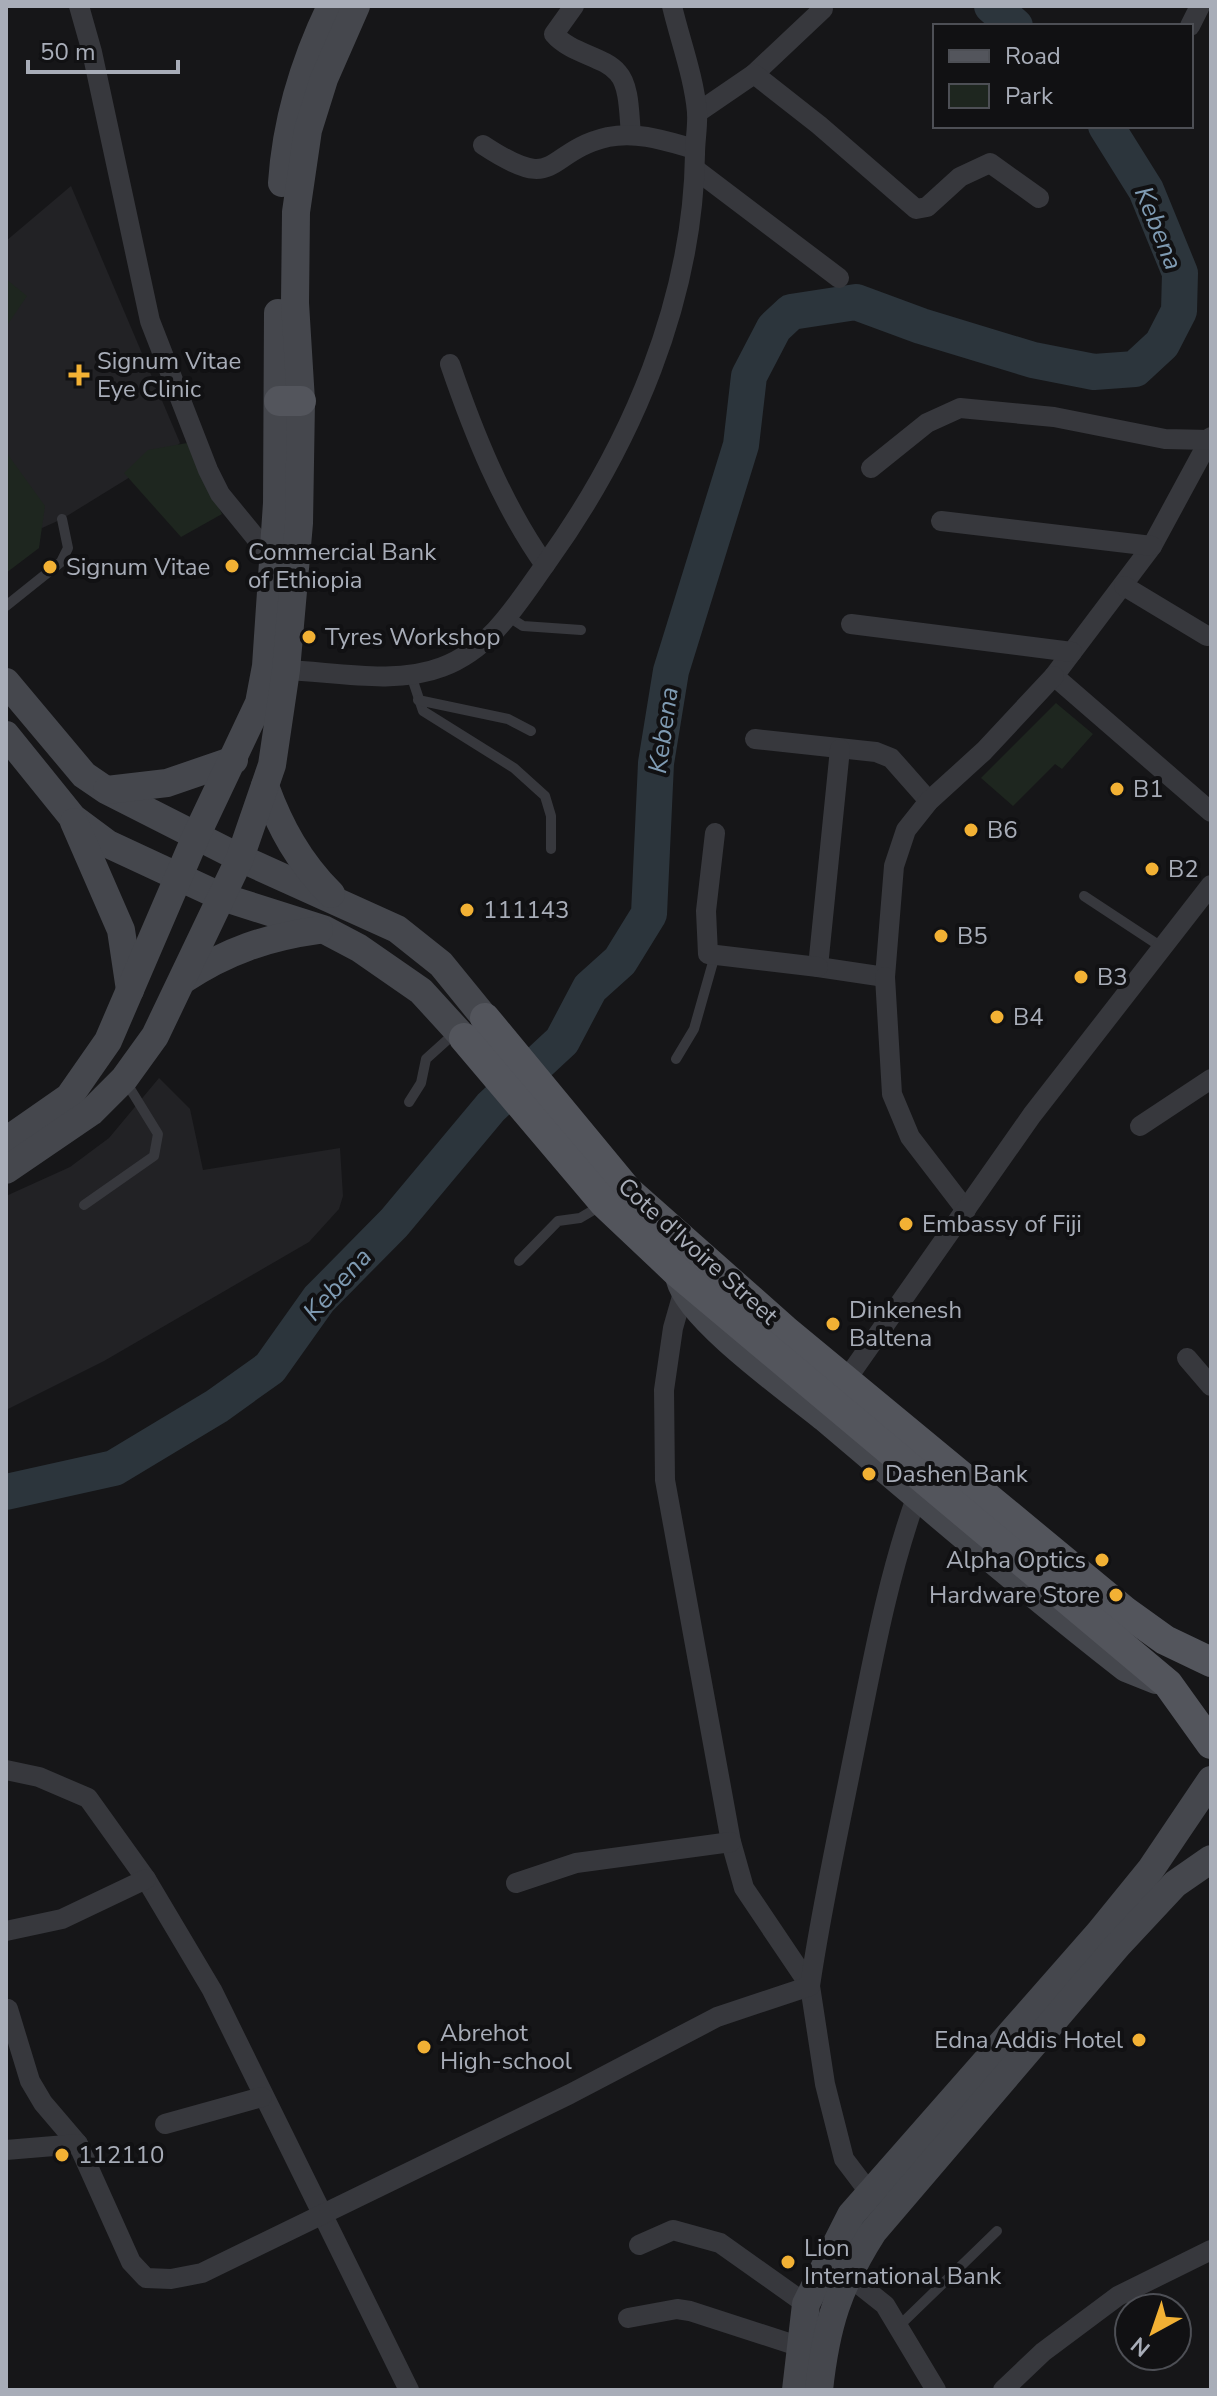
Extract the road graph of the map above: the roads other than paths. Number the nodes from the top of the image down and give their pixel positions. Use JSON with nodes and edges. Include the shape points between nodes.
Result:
{"nodes":[{"id":1,"x":79,"y":6,"type":"edge"},
{"id":2,"x":331,"y":6,"type":"edge"},
{"id":3,"x":356,"y":6,"type":"edge"},
{"id":4,"x":574,"y":6,"type":"edge"},
{"id":5,"x":672,"y":6,"type":"edge"},
{"id":6,"x":1200,"y":6,"type":"edge"},
{"id":7,"x":823,"y":9,"type":"dead end"},
{"id":8,"x":1191,"y":24,"type":"edge"},
{"id":9,"x":754,"y":74,"type":"junction"},
{"id":10,"x":697,"y":113,"type":"junction"},
{"id":11,"x":631,"y":134,"type":"junction"},
{"id":12,"x":483,"y":145,"type":"dead end"},
{"id":13,"x":695,"y":159,"type":"junction"},
{"id":14,"x":1039,"y":198,"type":"dead end"},
{"id":15,"x":839,"y":278,"type":"dead end"},
{"id":16,"x":450,"y":364,"type":"dead end"},
{"id":17,"x":290,"y":401,"type":"junction"},
{"id":18,"x":1210,"y":438,"type":"edge"},
{"id":19,"x":871,"y":468,"type":"dead end"},
{"id":20,"x":62,"y":519,"type":"dead end"},
{"id":21,"x":941,"y":521,"type":"dead end"},
{"id":22,"x":1152,"y":546,"type":"junction"},
{"id":23,"x":273,"y":559,"type":"junction"},
{"id":24,"x":545,"y":565,"type":"junction"},
{"id":25,"x":1124,"y":586,"type":"junction"},
{"id":26,"x":6,"y":606,"type":"edge"},
{"id":27,"x":509,"y":617,"type":"junction"},
{"id":28,"x":851,"y":624,"type":"dead end"},
{"id":29,"x":581,"y":630,"type":"dead end"},
{"id":30,"x":1207,"y":636,"type":"dead end"},
{"id":31,"x":1072,"y":652,"type":"junction"},
{"id":32,"x":286,"y":670,"type":"junction"},
{"id":33,"x":411,"y":675,"type":"junction"},
{"id":34,"x":1054,"y":676,"type":"junction"},
{"id":35,"x":6,"y":682,"type":"edge"},
{"id":36,"x":418,"y":700,"type":"junction"},
{"id":37,"x":531,"y":731,"type":"dead end"},
{"id":38,"x":6,"y":735,"type":"edge"},
{"id":39,"x":755,"y":739,"type":"dead end"},
{"id":40,"x":840,"y":749,"type":"junction"},
{"id":41,"x":234,"y":760,"type":"junction"},
{"id":42,"x":265,"y":786,"type":"junction"},
{"id":43,"x":106,"y":790,"type":"junction"},
{"id":44,"x":929,"y":801,"type":"junction"},
{"id":45,"x":1211,"y":812,"type":"edge"},
{"id":46,"x":73,"y":818,"type":"junction"},
{"id":47,"x":715,"y":833,"type":"dead end"},
{"id":48,"x":197,"y":834,"type":"junction"},
{"id":49,"x":551,"y":849,"type":"dead end"},
{"id":50,"x":240,"y":858,"type":"junction"},
{"id":51,"x":178,"y":878,"type":"junction"},
{"id":52,"x":1211,"y":885,"type":"edge"},
{"id":53,"x":1084,"y":896,"type":"dead end"},
{"id":54,"x":222,"y":897,"type":"junction"},
{"id":55,"x":339,"y":903,"type":"junction"},
{"id":56,"x":323,"y":929,"type":"junction"},
{"id":57,"x":1163,"y":948,"type":"junction"},
{"id":58,"x":715,"y":955,"type":"junction"},
{"id":59,"x":818,"y":967,"type":"junction"},
{"id":60,"x":885,"y":977,"type":"junction"},
{"id":61,"x":181,"y":981,"type":"junction"},
{"id":62,"x":130,"y":991,"type":"junction"},
{"id":63,"x":469,"y":1029,"type":"junction"},
{"id":64,"x":676,"y":1059,"type":"dead end"},
{"id":65,"x":124,"y":1079,"type":"junction"},
{"id":66,"x":1211,"y":1079,"type":"edge"},
{"id":67,"x":409,"y":1102,"type":"dead end"},
{"id":68,"x":1140,"y":1126,"type":"dead end"},
{"id":69,"x":559,"y":1132,"type":"junction"},
{"id":70,"x":6,"y":1141,"type":"edge"},
{"id":71,"x":6,"y":1170,"type":"edge"},
{"id":72,"x":604,"y":1203,"type":"junction"},
{"id":73,"x":84,"y":1205,"type":"dead end"},
{"id":74,"x":966,"y":1210,"type":"junction"},
{"id":75,"x":519,"y":1261,"type":"dead end"},
{"id":76,"x":681,"y":1283,"type":"junction"},
{"id":77,"x":1187,"y":1358,"type":"dead end"},
{"id":78,"x":846,"y":1380,"type":"junction"},
{"id":79,"x":1211,"y":1386,"type":"edge"},
{"id":80,"x":916,"y":1498,"type":"junction"},
{"id":81,"x":1211,"y":1662,"type":"edge"},
{"id":82,"x":1168,"y":1684,"type":"junction"},
{"id":83,"x":1211,"y":1744,"type":"edge"},
{"id":84,"x":6,"y":1770,"type":"edge"},
{"id":85,"x":1211,"y":1780,"type":"edge"},
{"id":86,"x":731,"y":1842,"type":"junction"},
{"id":87,"x":1211,"y":1859,"type":"edge"},
{"id":88,"x":146,"y":1879,"type":"junction"},
{"id":89,"x":516,"y":1883,"type":"dead end"},
{"id":90,"x":6,"y":1931,"type":"edge"},
{"id":91,"x":810,"y":1986,"type":"junction"},
{"id":92,"x":8,"y":2009,"type":"dead end"},
{"id":93,"x":262,"y":2097,"type":"junction"},
{"id":94,"x":165,"y":2124,"type":"dead end"},
{"id":95,"x":78,"y":2144,"type":"junction"},
{"id":96,"x":6,"y":2150,"type":"edge"},
{"id":97,"x":869,"y":2192,"type":"junction"},
{"id":98,"x":319,"y":2213,"type":"junction"},
{"id":99,"x":997,"y":2231,"type":"dead end"},
{"id":100,"x":639,"y":2245,"type":"dead end"},
{"id":101,"x":1211,"y":2250,"type":"edge"},
{"id":102,"x":846,"y":2274,"type":"junction"},
{"id":103,"x":806,"y":2304,"type":"junction"},
{"id":104,"x":628,"y":2318,"type":"dead end"},
{"id":105,"x":898,"y":2327,"type":"junction"},
{"id":106,"x":801,"y":2347,"type":"junction"},
{"id":107,"x":409,"y":2390,"type":"edge"},
{"id":108,"x":796,"y":2390,"type":"edge"},
{"id":109,"x":819,"y":2390,"type":"edge"},
{"id":110,"x":936,"y":2390,"type":"edge"},
{"id":111,"x":1003,"y":2390,"type":"edge"}],
"edges":[{"from":1,"to":23,"type":"street","via":[[150,321],[220,494]]},
{"from":2,"to":17,"type":"main road","via":[[286,136],[277,244]]},
{"from":3,"to":17,"type":"main road","via":[[324,79],[301,169]]},
{"from":4,"to":11,"type":"street","via":[[554,34],[618,73]]},
{"from":5,"to":10,"type":"street"},
{"from":6,"to":8,"type":"street"},
{"from":7,"to":9,"type":"street"},
{"from":9,"to":10,"type":"street"},
{"from":9,"to":14,"type":"street","via":[[916,209],[927,207],[960,177],[990,163]]},
{"from":10,"to":13,"type":"street"},
{"from":11,"to":12,"type":"street","via":[[605,138],[537,170],[516,166]]},
{"from":11,"to":13,"type":"street"},
{"from":13,"to":15,"type":"street"},
{"from":13,"to":24,"type":"street","via":[[691,219],[674,297],[641,395],[598,485]]},
{"from":16,"to":24,"type":"street","via":[[498,485]]},
{"from":17,"to":23,"type":"main road"},
{"from":17,"to":32,"type":"main road","via":[[299,523]]},
{"from":18,"to":19,"type":"street","via":[[1165,439],[1054,417],[960,408],[927,423]]},
{"from":18,"to":22,"type":"street"},
{"from":20,"to":26,"type":"lane","via":[[68,548],[61,562]]},
{"from":21,"to":22,"type":"street"},
{"from":22,"to":25,"type":"street"},
{"from":23,"to":41,"type":"main road","via":[[259,703]]},
{"from":24,"to":27,"type":"street"},
{"from":25,"to":30,"type":"street"},
{"from":25,"to":31,"type":"street"},
{"from":27,"to":29,"type":"lane","via":[[523,626]]},
{"from":27,"to":33,"type":"street","via":[[480,647],[443,667]]},
{"from":28,"to":31,"type":"street"},
{"from":31,"to":34,"type":"street"},
{"from":32,"to":33,"type":"street"},
{"from":32,"to":42,"type":"main road"},
{"from":33,"to":36,"type":"lane"},
{"from":34,"to":44,"type":"street"},
{"from":34,"to":45,"type":"street"},
{"from":35,"to":43,"type":"main road","name":"Cote d'Ivoire Street","via":[[84,775]]},
{"from":36,"to":37,"type":"lane","via":[[508,719]]},
{"from":36,"to":49,"type":"lane","via":[[423,711],[514,768],[545,796]]},
{"from":38,"to":46,"type":"main road"},
{"from":39,"to":40,"type":"street"},
{"from":40,"to":44,"type":"street","via":[[891,758]]},
{"from":40,"to":59,"type":"street"},
{"from":41,"to":43,"type":"main road","via":[[167,783]]},
{"from":41,"to":48,"type":"main road"},
{"from":42,"to":50,"type":"main road"},
{"from":42,"to":55,"type":"main road","via":[[277,821],[297,853]]},
{"from":43,"to":48,"type":"main road","name":"Cote d'Ivoire Street"},
{"from":44,"to":60,"type":"street","via":[[906,830],[894,866]]},
{"from":46,"to":51,"type":"main road","name":"Cote d'Ivoire Street","via":[[108,844]]},
{"from":46,"to":62,"type":"main road","via":[[121,930]]},
{"from":47,"to":58,"type":"street","via":[[706,911],[708,954]]},
{"from":48,"to":50,"type":"main road","name":"Cote d'Ivoire Street"},
{"from":48,"to":51,"type":"main road"},
{"from":50,"to":54,"type":"main road"},
{"from":50,"to":55,"type":"main road","name":"Cote d'Ivoire Street"},
{"from":51,"to":54,"type":"main road","name":"Cote d'Ivoire Street"},
{"from":51,"to":62,"type":"main road"},
{"from":52,"to":57,"type":"street"},
{"from":53,"to":57,"type":"lane"},
{"from":54,"to":56,"type":"main road","name":"Cote d'Ivoire Street"},
{"from":54,"to":61,"type":"main road"},
{"from":55,"to":63,"type":"main road","name":"Cote d'Ivoire Street","via":[[397,929],[441,964]]},
{"from":56,"to":61,"type":"main road","via":[[248,944]]},
{"from":56,"to":63,"type":"main road","name":"Cote d'Ivoire Street","via":[[393,968]]},
{"from":57,"to":74,"type":"street","via":[[1032,1115]]},
{"from":58,"to":59,"type":"street"},
{"from":58,"to":64,"type":"lane","via":[[694,1029]]},
{"from":59,"to":60,"type":"street"},
{"from":60,"to":74,"type":"street","via":[[892,1094],[910,1137]]},
{"from":61,"to":65,"type":"main road","via":[[155,1036]]},
{"from":62,"to":70,"type":"main road","via":[[108,1041],[69,1097]]},
{"from":63,"to":67,"type":"lane","via":[[426,1059],[421,1083]]},
{"from":63,"to":69,"type":"main road","name":"Cote d'Ivoire Street"},
{"from":65,"to":71,"type":"main road","via":[[91,1112]]},
{"from":65,"to":73,"type":"lane","via":[[158,1134],[154,1156]]},
{"from":66,"to":68,"type":"street"},
{"from":69,"to":72,"type":"main road","name":"Cote d'Ivoire Street"},
{"from":69,"to":78,"type":"main road","name":"Cote d'Ivoire Street"},
{"from":72,"to":75,"type":"lane","via":[[580,1218],[558,1221]]},
{"from":72,"to":76,"type":"main road","name":"Cote d'Ivoire Street"},
{"from":74,"to":78,"type":"street"},
{"from":76,"to":80,"type":"main road","name":"Cote d'Ivoire Street","via":[[734,1342]]},
{"from":76,"to":82,"type":"main road","name":"Cote d'Ivoire Street"},
{"from":76,"to":86,"type":"street","via":[[664,1390],[665,1480]]},
{"from":77,"to":79,"type":"street"},
{"from":78,"to":81,"type":"main road","name":"Cote d'Ivoire Street","via":[[1126,1612],[1165,1640]]},
{"from":80,"to":82,"type":"main road","name":"Cote d'Ivoire Street","via":[[1126,1668]]},
{"from":80,"to":91,"type":"street","via":[[875,1647]]},
{"from":82,"to":83,"type":"main road","name":"Cote d'Ivoire Street"},
{"from":84,"to":88,"type":"street","via":[[39,1777],[88,1798]]},
{"from":85,"to":97,"type":"main road","via":[[1178,1832],[1099,1933]]},
{"from":86,"to":89,"type":"street","via":[[576,1863]]},
{"from":86,"to":91,"type":"street","via":[[744,1888]]},
{"from":87,"to":102,"type":"main road","via":[[1175,1884],[1118,1945],[902,2194]]},
{"from":88,"to":90,"type":"street","via":[[62,1919]]},
{"from":88,"to":93,"type":"street","via":[[212,1990]]},
{"from":91,"to":97,"type":"street","via":[[825,2084],[844,2159]]},
{"from":91,"to":98,"type":"street","via":[[717,2017],[570,2094]]},
{"from":92,"to":95,"type":"street","via":[[30,2081]]},
{"from":93,"to":94,"type":"street"},
{"from":93,"to":98,"type":"street"},
{"from":95,"to":96,"type":"street"},
{"from":95,"to":98,"type":"street","via":[[131,2262],[146,2278],[202,2273]]},
{"from":97,"to":103,"type":"main road","via":[[851,2215]]},
{"from":98,"to":107,"type":"street"},
{"from":99,"to":105,"type":"lane"},
{"from":100,"to":103,"type":"street","via":[[673,2230],[720,2243]]},
{"from":101,"to":111,"type":"street","via":[[1118,2296],[1043,2352]]},
{"from":102,"to":105,"type":"street","via":[[885,2305]]},
{"from":102,"to":109,"type":"main road","via":[[825,2341]]},
{"from":103,"to":106,"type":"main road"},
{"from":104,"to":106,"type":"street","via":[[690,2311]]},
{"from":105,"to":110,"type":"street"},
{"from":106,"to":108,"type":"main road"}]}
